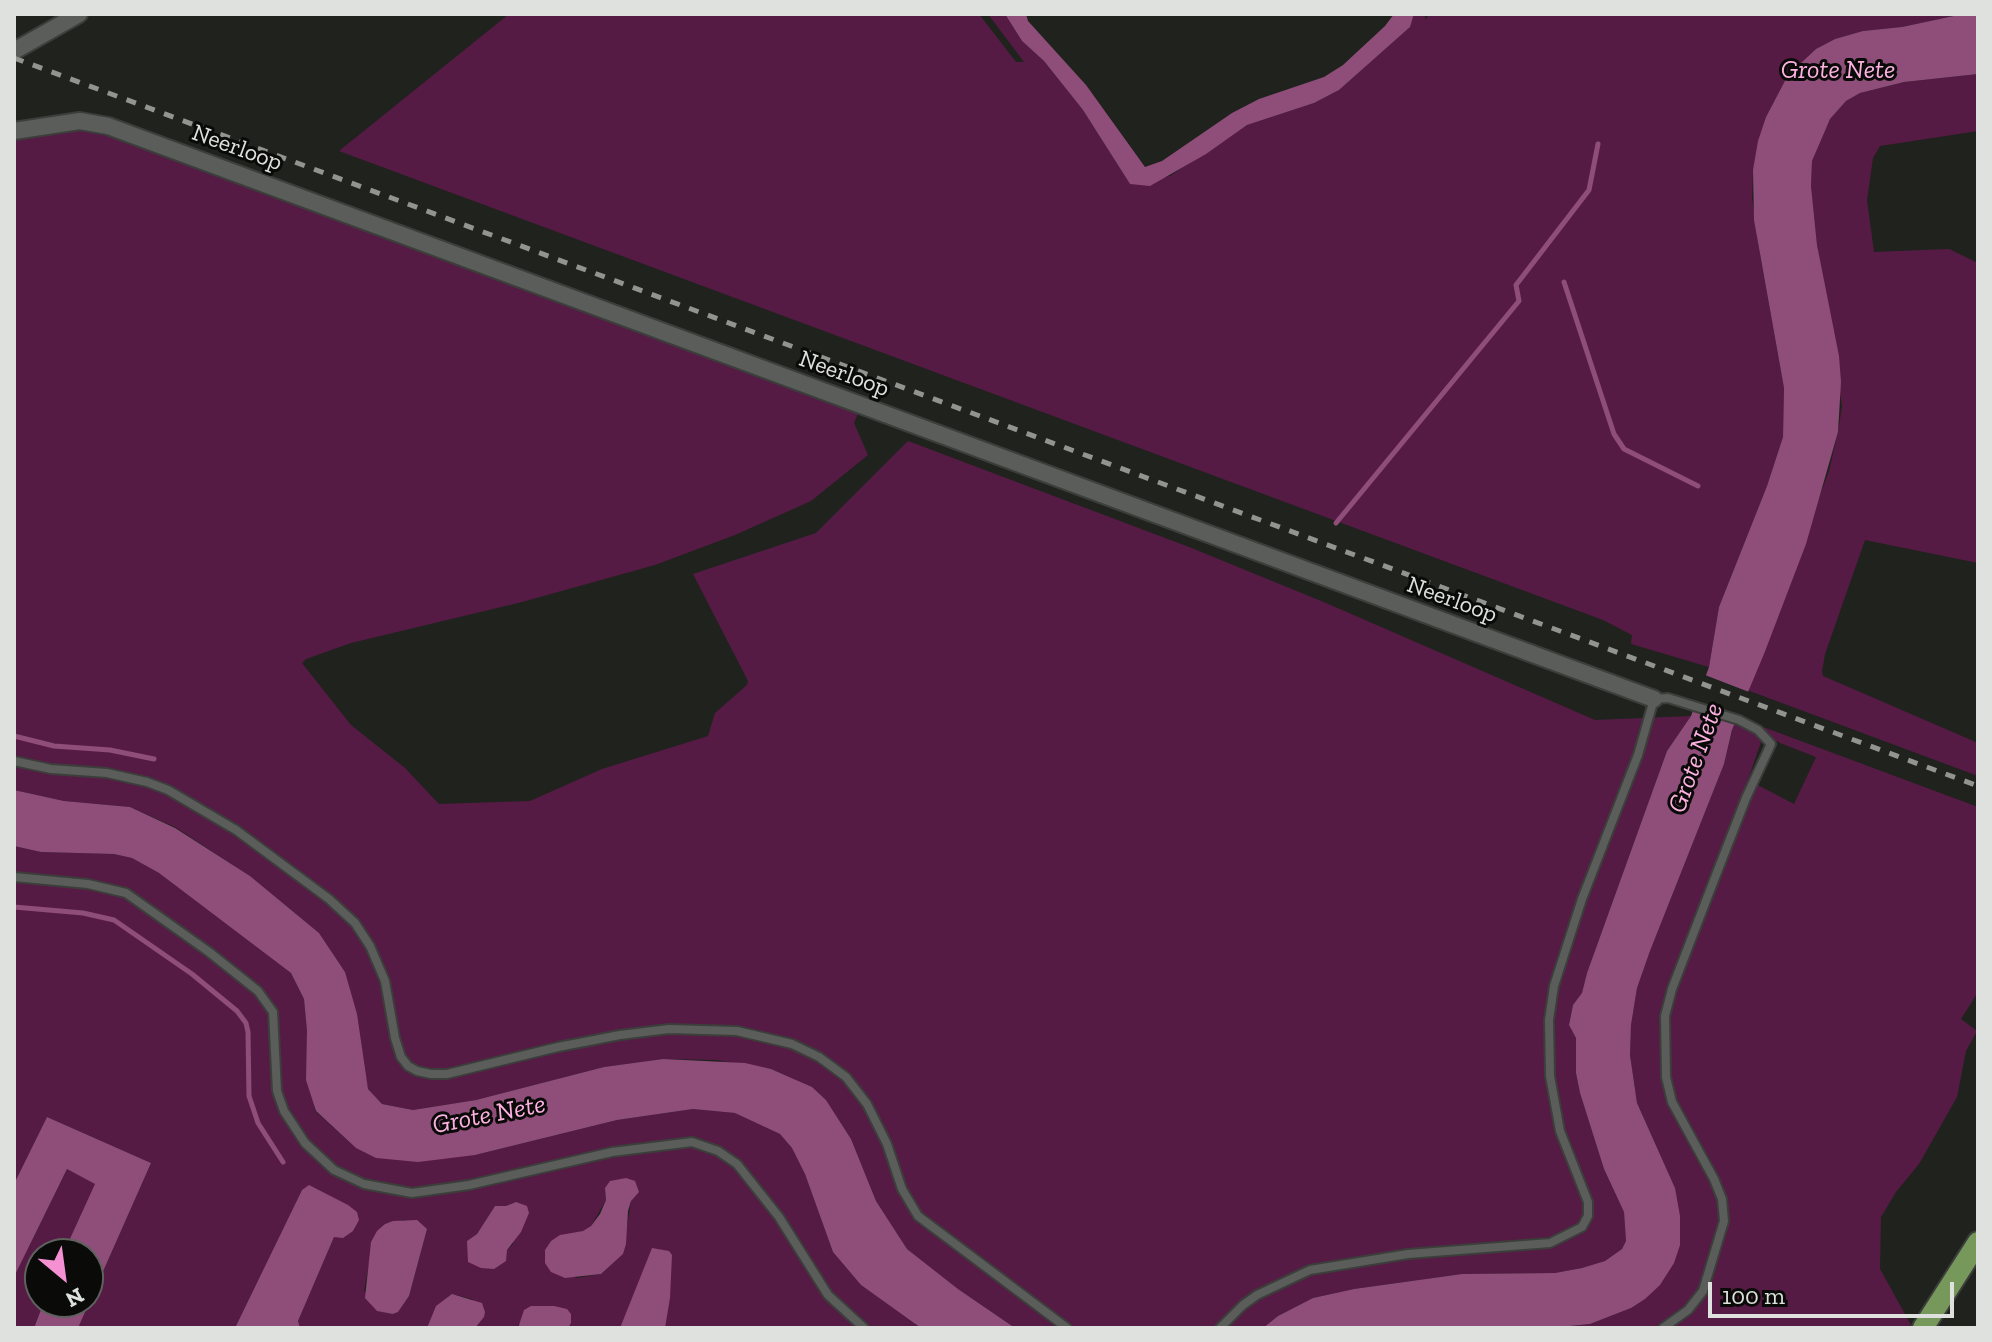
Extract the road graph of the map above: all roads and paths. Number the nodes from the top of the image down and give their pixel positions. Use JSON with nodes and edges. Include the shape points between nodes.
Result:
{"nodes":[{"id":1,"x":79,"y":14,"type":"edge"},
{"id":2,"x":14,"y":51,"type":"edge"},
{"id":3,"x":14,"y":131,"type":"edge"},
{"id":4,"x":1654,"y":699,"type":"junction"},
{"id":5,"x":14,"y":761,"type":"edge"},
{"id":6,"x":14,"y":877,"type":"edge"},
{"id":7,"x":1978,"y":1242,"type":"edge"},
{"id":8,"x":864,"y":1328,"type":"edge"},
{"id":9,"x":1067,"y":1328,"type":"edge"},
{"id":10,"x":1220,"y":1328,"type":"edge"},
{"id":11,"x":1663,"y":1328,"type":"edge"},
{"id":12,"x":1923,"y":1328,"type":"edge"}],
"edges":[{"from":1,"to":2,"type":"street"},
{"from":3,"to":4,"type":"street","name":"Neerloop","via":[[80,121],[108,126]]},
{"from":4,"to":10,"type":"lane","via":[[1571,929],[1549,1020],[1554,1103],[1588,1202],[1582,1227],[1550,1243],[1408,1254],[1310,1270],[1257,1295]]},
{"from":4,"to":11,"type":"lane","via":[[1694,704],[1739,720],[1771,744],[1665,1016],[1672,1102],[1714,1179],[1724,1221],[1703,1291]]},
{"from":5,"to":9,"type":"lane","via":[[119,776],[168,790],[236,830],[329,899],[370,946],[385,981],[401,1057],[417,1071],[447,1074],[558,1047],[669,1029],[737,1031],[806,1050],[846,1077],[867,1104],[918,1216]]},
{"from":6,"to":8,"type":"lane","via":[[126,893],[258,991],[273,1012],[277,1091],[284,1111],[305,1143],[334,1170],[364,1184],[412,1193],[612,1152],[692,1142],[737,1164],[779,1217],[828,1295]]},
{"from":7,"to":12,"type":"main road"}]}
